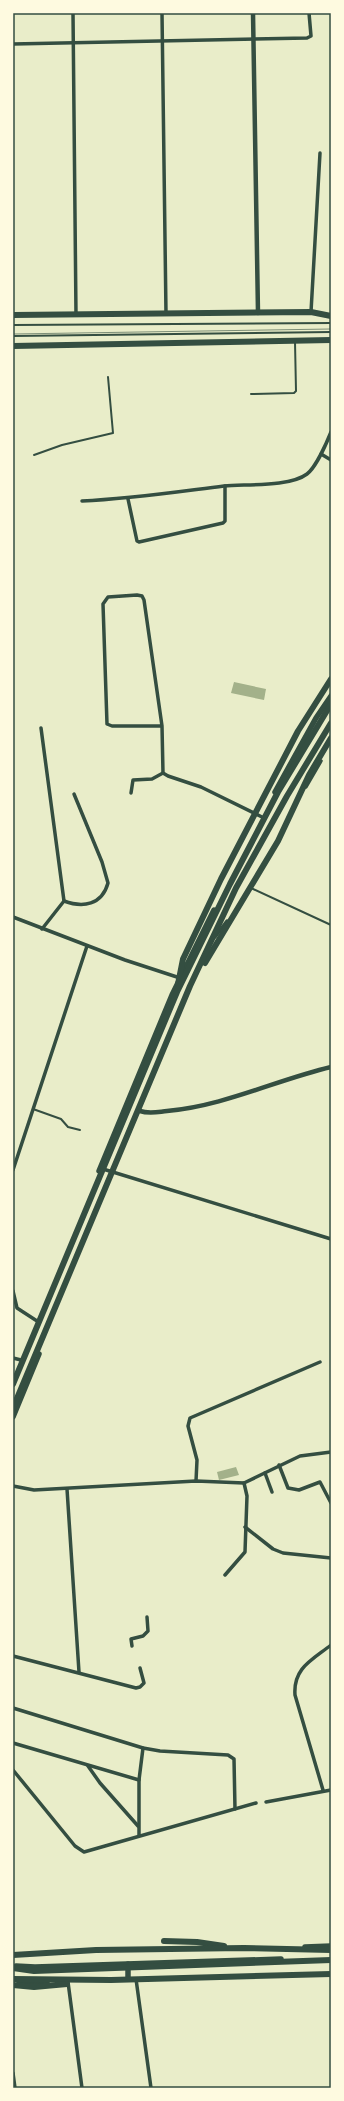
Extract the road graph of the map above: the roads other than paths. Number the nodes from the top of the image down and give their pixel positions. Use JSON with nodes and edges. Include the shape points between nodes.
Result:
{"nodes":[{"id":1,"x":73,"y":13,"type":"edge"},
{"id":2,"x":162,"y":13,"type":"edge"},
{"id":3,"x":253,"y":13,"type":"edge"},
{"id":4,"x":308,"y":13,"type":"edge"},
{"id":5,"x":254,"y":40,"type":"junction"},
{"id":6,"x":162,"y":41,"type":"junction"},
{"id":7,"x":73,"y":43,"type":"junction"},
{"id":8,"x":13,"y":44,"type":"edge"},
{"id":9,"x":320,"y":153,"type":"dead end"},
{"id":10,"x":311,"y":312,"type":"junction"},
{"id":11,"x":258,"y":313,"type":"junction"},
{"id":12,"x":166,"y":314,"type":"junction"},
{"id":13,"x":13,"y":315,"type":"edge"},
{"id":14,"x":76,"y":315,"type":"junction"},
{"id":15,"x":331,"y":316,"type":"edge"},
{"id":16,"x":331,"y":323,"type":"edge"},
{"id":17,"x":13,"y":326,"type":"edge"},
{"id":18,"x":331,"y":332,"type":"edge"},
{"id":19,"x":13,"y":336,"type":"edge"},
{"id":20,"x":331,"y":340,"type":"edge"},
{"id":21,"x":295,"y":341,"type":"junction"},
{"id":22,"x":13,"y":346,"type":"edge"},
{"id":23,"x":108,"y":377,"type":"dead end"},
{"id":24,"x":251,"y":394,"type":"dead end"},
{"id":25,"x":331,"y":432,"type":"edge"},
{"id":26,"x":321,"y":454,"type":"junction"},
{"id":27,"x":34,"y":455,"type":"dead end"},
{"id":28,"x":331,"y":460,"type":"edge"},
{"id":29,"x":225,"y":486,"type":"junction"},
{"id":30,"x":128,"y":499,"type":"junction"},
{"id":31,"x":82,"y":501,"type":"dead end"},
{"id":32,"x":331,"y":679,"type":"edge"},
{"id":33,"x":331,"y":696,"type":"edge"},
{"id":34,"x":331,"y":704,"type":"edge"},
{"id":35,"x":331,"y":724,"type":"edge"},
{"id":36,"x":162,"y":726,"type":"junction"},
{"id":37,"x":41,"y":728,"type":"dead end"},
{"id":38,"x":331,"y":738,"type":"edge"},
{"id":39,"x":331,"y":743,"type":"edge"},
{"id":40,"x":163,"y":772,"type":"junction"},
{"id":41,"x":131,"y":793,"type":"dead end"},
{"id":42,"x":74,"y":794,"type":"dead end"},
{"id":43,"x":262,"y":817,"type":"junction"},
{"id":44,"x":251,"y":888,"type":"junction"},
{"id":45,"x":64,"y":901,"type":"junction"},
{"id":46,"x":13,"y":916,"type":"edge"},
{"id":47,"x":331,"y":925,"type":"edge"},
{"id":48,"x":42,"y":929,"type":"junction"},
{"id":49,"x":212,"y":941,"type":"junction"},
{"id":50,"x":87,"y":946,"type":"junction"},
{"id":51,"x":180,"y":978,"type":"junction"},
{"id":52,"x":190,"y":986,"type":"junction"},
{"id":53,"x":177,"y":992,"type":"junction"},
{"id":54,"x":331,"y":1067,"type":"edge"},
{"id":55,"x":33,"y":1109,"type":"junction"},
{"id":56,"x":140,"y":1111,"type":"junction"},
{"id":57,"x":80,"y":1130,"type":"dead end"},
{"id":58,"x":13,"y":1151,"type":"edge"},
{"id":59,"x":17,"y":1153,"type":"junction"},
{"id":60,"x":100,"y":1168,"type":"junction"},
{"id":61,"x":13,"y":1170,"type":"edge"},
{"id":62,"x":114,"y":1172,"type":"junction"},
{"id":63,"x":331,"y":1239,"type":"edge"},
{"id":64,"x":13,"y":1291,"type":"edge"},
{"id":65,"x":37,"y":1321,"type":"junction"},
{"id":66,"x":13,"y":1358,"type":"edge"},
{"id":67,"x":20,"y":1360,"type":"junction"},
{"id":68,"x":320,"y":1362,"type":"dead end"},
{"id":69,"x":13,"y":1378,"type":"edge"},
{"id":70,"x":13,"y":1384,"type":"edge"},
{"id":71,"x":13,"y":1408,"type":"edge"},
{"id":72,"x":13,"y":1417,"type":"edge"},
{"id":73,"x":331,"y":1452,"type":"edge"},
{"id":74,"x":278,"y":1465,"type":"junction"},
{"id":75,"x":265,"y":1473,"type":"junction"},
{"id":76,"x":196,"y":1481,"type":"junction"},
{"id":77,"x":244,"y":1483,"type":"junction"},
{"id":78,"x":13,"y":1486,"type":"edge"},
{"id":79,"x":67,"y":1489,"type":"junction"},
{"id":80,"x":272,"y":1492,"type":"dead end"},
{"id":81,"x":331,"y":1503,"type":"edge"},
{"id":82,"x":245,"y":1527,"type":"junction"},
{"id":83,"x":331,"y":1558,"type":"edge"},
{"id":84,"x":225,"y":1575,"type":"dead end"},
{"id":85,"x":147,"y":1617,"type":"dead end"},
{"id":86,"x":331,"y":1645,"type":"edge"},
{"id":87,"x":132,"y":1646,"type":"dead end"},
{"id":88,"x":13,"y":1656,"type":"edge"},
{"id":89,"x":140,"y":1668,"type":"dead end"},
{"id":90,"x":79,"y":1672,"type":"junction"},
{"id":91,"x":13,"y":1708,"type":"edge"},
{"id":92,"x":13,"y":1742,"type":"edge"},
{"id":93,"x":143,"y":1748,"type":"junction"},
{"id":94,"x":88,"y":1766,"type":"junction"},
{"id":95,"x":13,"y":1770,"type":"edge"},
{"id":96,"x":139,"y":1780,"type":"junction"},
{"id":97,"x":323,"y":1790,"type":"junction"},
{"id":98,"x":331,"y":1790,"type":"edge"},
{"id":99,"x":266,"y":1802,"type":"dead end"},
{"id":100,"x":256,"y":1803,"type":"dead end"},
{"id":101,"x":235,"y":1809,"type":"junction"},
{"id":102,"x":138,"y":1826,"type":"junction"},
{"id":103,"x":139,"y":1836,"type":"junction"},
{"id":104,"x":164,"y":1941,"type":"dead end"},
{"id":105,"x":331,"y":1946,"type":"edge"},
{"id":106,"x":244,"y":1948,"type":"junction"},
{"id":107,"x":331,"y":1950,"type":"edge"},
{"id":108,"x":13,"y":1955,"type":"edge"},
{"id":109,"x":331,"y":1959,"type":"edge"},
{"id":110,"x":128,"y":1963,"type":"junction"},
{"id":111,"x":13,"y":1967,"type":"edge"},
{"id":112,"x":331,"y":1973,"type":"edge"},
{"id":113,"x":128,"y":1978,"type":"junction"},
{"id":114,"x":136,"y":1978,"type":"junction"},
{"id":115,"x":13,"y":1980,"type":"edge"},
{"id":116,"x":68,"y":1980,"type":"junction"},
{"id":117,"x":110,"y":1980,"type":"junction"},
{"id":118,"x":13,"y":1985,"type":"edge"},
{"id":119,"x":13,"y":2073,"type":"edge"},
{"id":120,"x":15,"y":2088,"type":"edge"},
{"id":121,"x":82,"y":2088,"type":"edge"},
{"id":122,"x":151,"y":2088,"type":"edge"}],
"edges":[{"from":1,"to":7,"type":"street"},
{"from":2,"to":6,"type":"street"},
{"from":3,"to":5,"type":"street"},
{"from":4,"to":5,"type":"street","via":[[311,36]]},
{"from":5,"to":6,"type":"street"},
{"from":5,"to":11,"type":"street"},
{"from":6,"to":7,"type":"street"},
{"from":6,"to":12,"type":"street"},
{"from":7,"to":8,"type":"street"},
{"from":7,"to":14,"type":"street"},
{"from":9,"to":10,"type":"street"},
{"from":10,"to":11,"type":"highway"},
{"from":10,"to":15,"type":"highway"},
{"from":11,"to":12,"type":"highway"},
{"from":12,"to":14,"type":"highway"},
{"from":13,"to":14,"type":"highway"},
{"from":16,"to":17,"type":"lane"},
{"from":18,"to":19,"type":"lane"},
{"from":20,"to":21,"type":"highway"},
{"from":21,"to":22,"type":"highway"},
{"from":21,"to":24,"type":"lane","via":[[296,391]]},
{"from":23,"to":27,"type":"lane","via":[[113,433],[62,445]]},
{"from":25,"to":26,"type":"street"},
{"from":26,"to":28,"type":"street"},
{"from":26,"to":29,"type":"street","via":[[308,474],[286,482]]},
{"from":29,"to":30,"type":"street"},
{"from":29,"to":30,"type":"street","via":[[223,523],[139,542]]},
{"from":30,"to":31,"type":"street"},
{"from":32,"to":53,"type":"highway","via":[[298,731],[247,826],[183,959]]},
{"from":33,"to":43,"type":"main road","via":[[316,718]]},
{"from":34,"to":53,"type":"highway","via":[[278,792]]},
{"from":35,"to":49,"type":"main road","via":[[273,823]]},
{"from":35,"to":52,"type":"highway","via":[[236,888]]},
{"from":36,"to":36,"type":"street","via":[[107,724],[103,604],[108,597],[137,595],[142,596],[144,600]]},
{"from":36,"to":40,"type":"street"},
{"from":37,"to":45,"type":"street"},
{"from":38,"to":52,"type":"highway","via":[[278,841]]},
{"from":39,"to":44,"type":"street"},
{"from":40,"to":41,"type":"street","via":[[152,779],[133,780]]},
{"from":40,"to":43,"type":"street","via":[[201,787]]},
{"from":42,"to":45,"type":"street","via":[[108,883],[101,898],[94,903],[74,905]]},
{"from":43,"to":51,"type":"main road"},
{"from":44,"to":47,"type":"lane"},
{"from":44,"to":49,"type":"street"},
{"from":45,"to":48,"type":"street"},
{"from":46,"to":48,"type":"street"},
{"from":48,"to":50,"type":"street"},
{"from":49,"to":56,"type":"main road"},
{"from":50,"to":51,"type":"street"},
{"from":50,"to":55,"type":"street"},
{"from":51,"to":60,"type":"main road"},
{"from":52,"to":71,"type":"highway"},
{"from":53,"to":70,"type":"highway"},
{"from":54,"to":56,"type":"street","via":[[215,1103],[186,1109],[147,1113]]},
{"from":55,"to":57,"type":"lane","via":[[61,1119],[68,1127]]},
{"from":55,"to":59,"type":"street"},
{"from":56,"to":62,"type":"main road"},
{"from":58,"to":59,"type":"street"},
{"from":59,"to":61,"type":"street"},
{"from":60,"to":62,"type":"street"},
{"from":60,"to":65,"type":"main road"},
{"from":62,"to":63,"type":"street"},
{"from":62,"to":72,"type":"main road"},
{"from":64,"to":65,"type":"street","via":[[17,1308]]},
{"from":65,"to":67,"type":"main road"},
{"from":66,"to":67,"type":"street"},
{"from":67,"to":69,"type":"main road"},
{"from":68,"to":76,"type":"street","via":[[194,1416],[188,1422],[197,1460]]},
{"from":73,"to":74,"type":"street","via":[[300,1456]]},
{"from":74,"to":75,"type":"street"},
{"from":74,"to":81,"type":"street","via":[[288,1488],[299,1490],[320,1482]]},
{"from":75,"to":77,"type":"street"},
{"from":75,"to":80,"type":"street"},
{"from":76,"to":77,"type":"street"},
{"from":76,"to":79,"type":"street"},
{"from":77,"to":82,"type":"street","via":[[247,1496]]},
{"from":78,"to":79,"type":"street","via":[[30,1490]]},
{"from":79,"to":90,"type":"street"},
{"from":82,"to":83,"type":"street","via":[[273,1549],[283,1553]]},
{"from":82,"to":84,"type":"street","via":[[244,1554]]},
{"from":85,"to":87,"type":"street","via":[[148,1631],[143,1636],[132,1639]]},
{"from":86,"to":97,"type":"street","via":[[302,1668],[295,1677],[294,1685]]},
{"from":88,"to":90,"type":"street"},
{"from":89,"to":90,"type":"street","via":[[144,1680],[138,1688]]},
{"from":91,"to":93,"type":"street"},
{"from":92,"to":94,"type":"street"},
{"from":93,"to":96,"type":"street"},
{"from":93,"to":101,"type":"street","via":[[160,1752],[228,1755],[234,1759]]},
{"from":94,"to":96,"type":"street"},
{"from":94,"to":102,"type":"street"},
{"from":95,"to":103,"type":"street","via":[[75,1846],[84,1852]]},
{"from":96,"to":102,"type":"street"},
{"from":97,"to":98,"type":"street"},
{"from":97,"to":99,"type":"street"},
{"from":100,"to":101,"type":"street"},
{"from":101,"to":103,"type":"street"},
{"from":102,"to":103,"type":"street"},
{"from":104,"to":106,"type":"highway"},
{"from":105,"to":108,"type":"main road"},
{"from":106,"to":107,"type":"highway"},
{"from":106,"to":108,"type":"highway","via":[[96,1950]]},
{"from":109,"to":110,"type":"main road"},
{"from":109,"to":111,"type":"highway","via":[[34,1971]]},
{"from":110,"to":111,"type":"main road"},
{"from":110,"to":113,"type":"main road"},
{"from":112,"to":114,"type":"main road"},
{"from":112,"to":117,"type":"highway"},
{"from":113,"to":114,"type":"main road"},
{"from":113,"to":116,"type":"main road"},
{"from":114,"to":122,"type":"street"},
{"from":115,"to":116,"type":"main road","via":[[34,1983]]},
{"from":115,"to":117,"type":"highway"},
{"from":116,"to":121,"type":"street"},
{"from":117,"to":118,"type":"highway","via":[[34,1987]]},
{"from":119,"to":120,"type":"street"}]}
